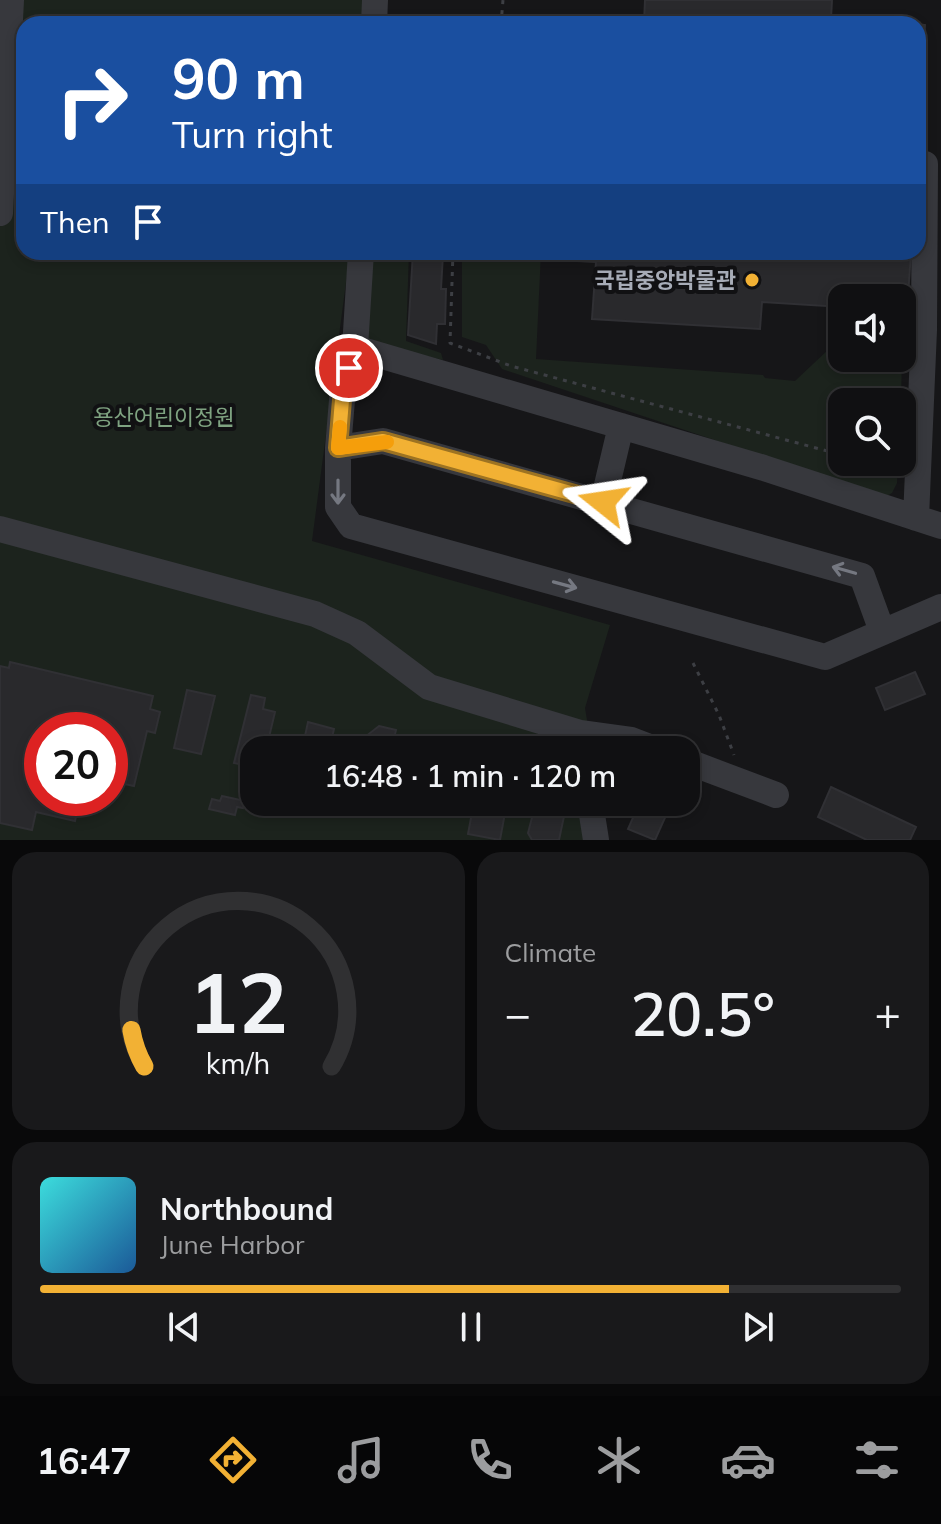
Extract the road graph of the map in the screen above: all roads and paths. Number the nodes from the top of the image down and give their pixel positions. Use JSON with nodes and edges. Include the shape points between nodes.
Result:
{"nodes":[{"id":1,"x":11,"y":0,"type":"edge"},
{"id":2,"x":0,"y":213,"type":"edge"},
{"id":3,"x":360,"y":260,"type":"edge"},
{"id":4,"x":453,"y":260,"type":"edge"},
{"id":5,"x":918,"y":260,"type":"edge"},
{"id":6,"x":916,"y":288,"type":"edge"},
{"id":7,"x":355,"y":348,"type":"junction"},
{"id":8,"x":916,"y":368,"type":"edge"},
{"id":9,"x":621,"y":426,"type":"junction"},
{"id":10,"x":338,"y":448,"type":"junction"},
{"id":11,"x":828,"y":451,"type":"edge"},
{"id":12,"x":603,"y":502,"type":"junction"},
{"id":13,"x":928,"y":522,"type":"edge"},
{"id":14,"x":0,"y":529,"type":"edge"},
{"id":15,"x":941,"y":607,"type":"edge"},
{"id":16,"x":882,"y":631,"type":"junction"},
{"id":17,"x":693,"y":663,"type":"dead end"},
{"id":18,"x":567,"y":736,"type":"edge"},
{"id":19,"x":700,"y":766,"type":"edge"},
{"id":20,"x":741,"y":782,"type":"junction"},
{"id":21,"x":776,"y":795,"type":"dead end"},
{"id":22,"x":592,"y":816,"type":"edge"},
{"id":23,"x":596,"y":840,"type":"edge"}],
"edges":[{"from":1,"to":2,"type":"lane"},
{"from":3,"to":7,"type":"lane"},
{"from":4,"to":11,"type":"path","via":[[450,343],[511,366]]},
{"from":5,"to":6,"type":"lane"},
{"from":7,"to":9,"type":"lane"},
{"from":7,"to":10,"type":"lane","via":[[343,388]]},
{"from":8,"to":13,"type":"lane"},
{"from":9,"to":12,"type":"lane"},
{"from":9,"to":13,"type":"lane"},
{"from":10,"to":12,"type":"lane","via":[[383,441]]},
{"from":10,"to":16,"type":"lane","one_way":true,"via":[[338,507],[351,526],[825,657]]},
{"from":16,"to":12,"type":"lane","one_way":true,"via":[[862,576]]},
{"from":14,"to":18,"type":"lane","via":[[315,614],[357,633],[429,687]]},
{"from":15,"to":16,"type":"lane"},
{"from":17,"to":20,"type":"path","via":[[728,734]]},
{"from":19,"to":20,"type":"lane"},
{"from":20,"to":21,"type":"lane"},
{"from":22,"to":23,"type":"lane"}]}
